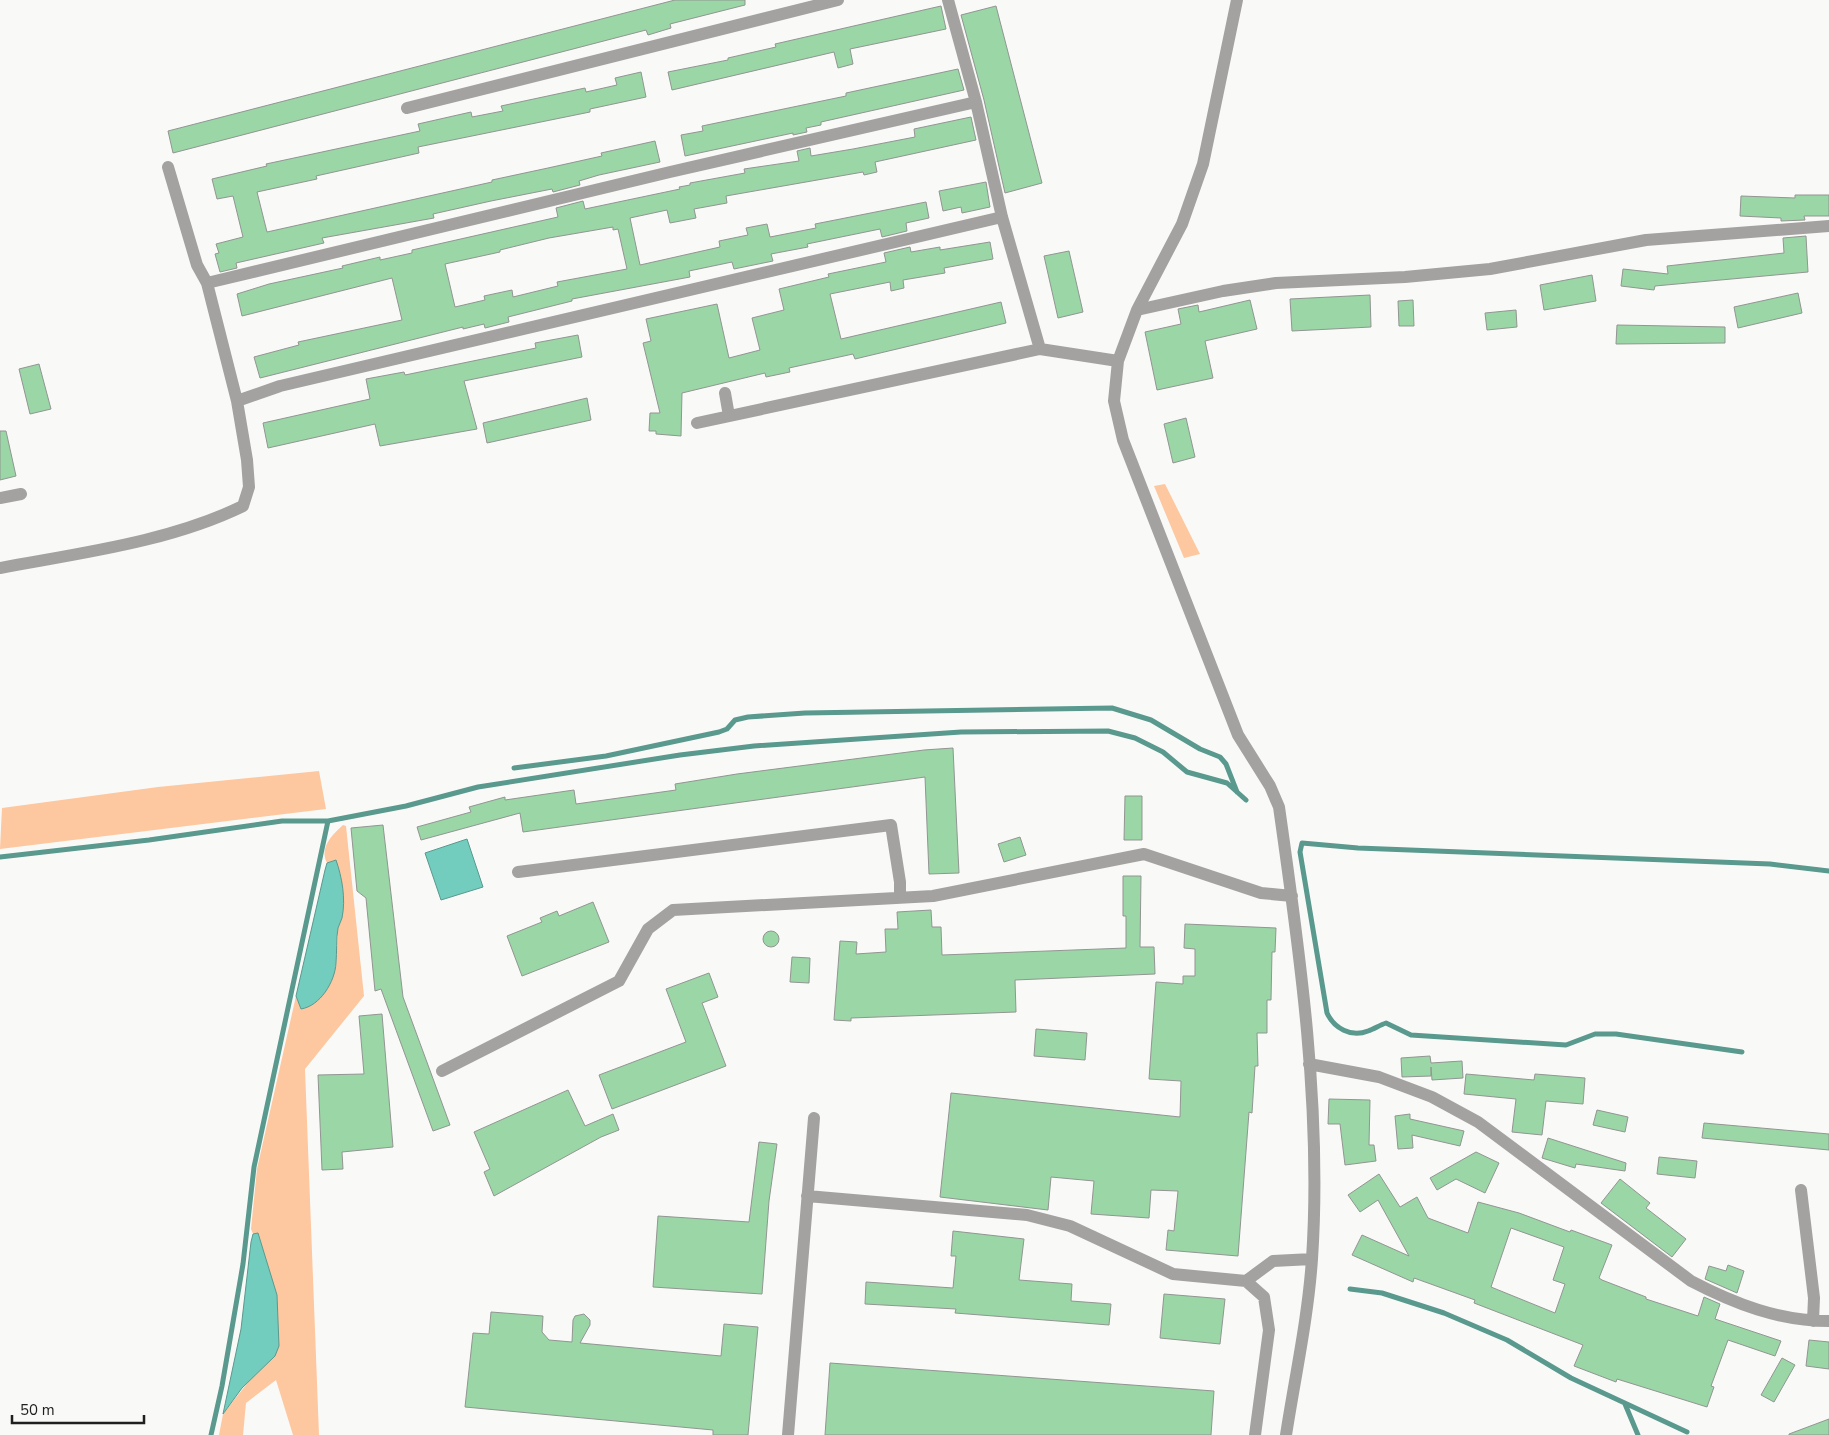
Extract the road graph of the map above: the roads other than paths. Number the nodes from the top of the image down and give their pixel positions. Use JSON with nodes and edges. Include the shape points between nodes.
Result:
{"nodes":[{"id":1,"x":838,"y":0,"type":"edge"},
{"id":2,"x":948,"y":0,"type":"edge"},
{"id":3,"x":1237,"y":0,"type":"edge"},
{"id":4,"x":976,"y":102,"type":"junction"},
{"id":5,"x":407,"y":108,"type":"dead end"},
{"id":6,"x":168,"y":167,"type":"dead end"},
{"id":7,"x":1002,"y":217,"type":"junction"},
{"id":8,"x":1829,"y":226,"type":"edge"},
{"id":9,"x":207,"y":283,"type":"junction"},
{"id":10,"x":1137,"y":310,"type":"junction"},
{"id":11,"x":1040,"y":349,"type":"junction"},
{"id":12,"x":1118,"y":362,"type":"junction"},
{"id":13,"x":724,"y":393,"type":"dead end"},
{"id":14,"x":237,"y":401,"type":"junction"},
{"id":15,"x":729,"y":416,"type":"junction"},
{"id":16,"x":697,"y":423,"type":"dead end"},
{"id":17,"x":21,"y":494,"type":"dead end"},
{"id":18,"x":0,"y":498,"type":"edge"},
{"id":19,"x":0,"y":568,"type":"edge"},
{"id":20,"x":518,"y":872,"type":"dead end"},
{"id":21,"x":1292,"y":896,"type":"junction"},
{"id":22,"x":900,"y":897,"type":"junction"},
{"id":23,"x":1308,"y":1064,"type":"junction"},
{"id":24,"x":442,"y":1071,"type":"dead end"},
{"id":25,"x":814,"y":1118,"type":"dead end"},
{"id":26,"x":1801,"y":1190,"type":"dead end"},
{"id":27,"x":808,"y":1196,"type":"junction"},
{"id":28,"x":1312,"y":1259,"type":"junction"},
{"id":29,"x":1246,"y":1281,"type":"junction"},
{"id":30,"x":1813,"y":1321,"type":"junction"},
{"id":31,"x":1829,"y":1322,"type":"edge"},
{"id":32,"x":788,"y":1435,"type":"edge"},
{"id":33,"x":1255,"y":1435,"type":"edge"},
{"id":34,"x":1286,"y":1435,"type":"edge"}],
"edges":[{"from":1,"to":5,"type":"street"},
{"from":2,"to":4,"type":"street"},
{"from":3,"to":10,"type":"street","via":[[1202,164],[1182,224]]},
{"from":4,"to":7,"type":"street"},
{"from":4,"to":9,"type":"street"},
{"from":6,"to":9,"type":"street","via":[[196,265]]},
{"from":7,"to":11,"type":"street"},
{"from":7,"to":14,"type":"street","via":[[280,386]]},
{"from":8,"to":10,"type":"street","via":[[1646,240],[1490,269],[1276,283]]},
{"from":9,"to":14,"type":"street"},
{"from":10,"to":12,"type":"street"},
{"from":11,"to":12,"type":"street"},
{"from":11,"to":15,"type":"street"},
{"from":12,"to":21,"type":"street","via":[[1114,401],[1123,440],[1238,735],[1279,806]]},
{"from":13,"to":15,"type":"street"},
{"from":14,"to":19,"type":"street","via":[[249,487],[243,506],[223,516],[134,542]]},
{"from":15,"to":16,"type":"street"},
{"from":17,"to":18,"type":"street"},
{"from":20,"to":22,"type":"street","via":[[891,825]]},
{"from":21,"to":22,"type":"street","via":[[1261,893],[1144,854],[933,896]]},
{"from":21,"to":23,"type":"street","via":[[1306,1010]]},
{"from":22,"to":24,"type":"street","via":[[673,910],[648,929],[619,981]]},
{"from":23,"to":28,"type":"street","via":[[1314,1172]]},
{"from":23,"to":30,"type":"street","via":[[1378,1077],[1432,1097],[1478,1122],[1691,1281],[1722,1297],[1769,1314]]},
{"from":25,"to":27,"type":"street"},
{"from":26,"to":30,"type":"street","via":[[1814,1298]]},
{"from":27,"to":29,"type":"street","via":[[1027,1215],[1070,1226],[1173,1274]]},
{"from":27,"to":32,"type":"street"},
{"from":28,"to":29,"type":"street","via":[[1273,1261]]},
{"from":28,"to":34,"type":"street"},
{"from":29,"to":33,"type":"street","via":[[1264,1297],[1269,1330]]},
{"from":30,"to":31,"type":"street"}]}
